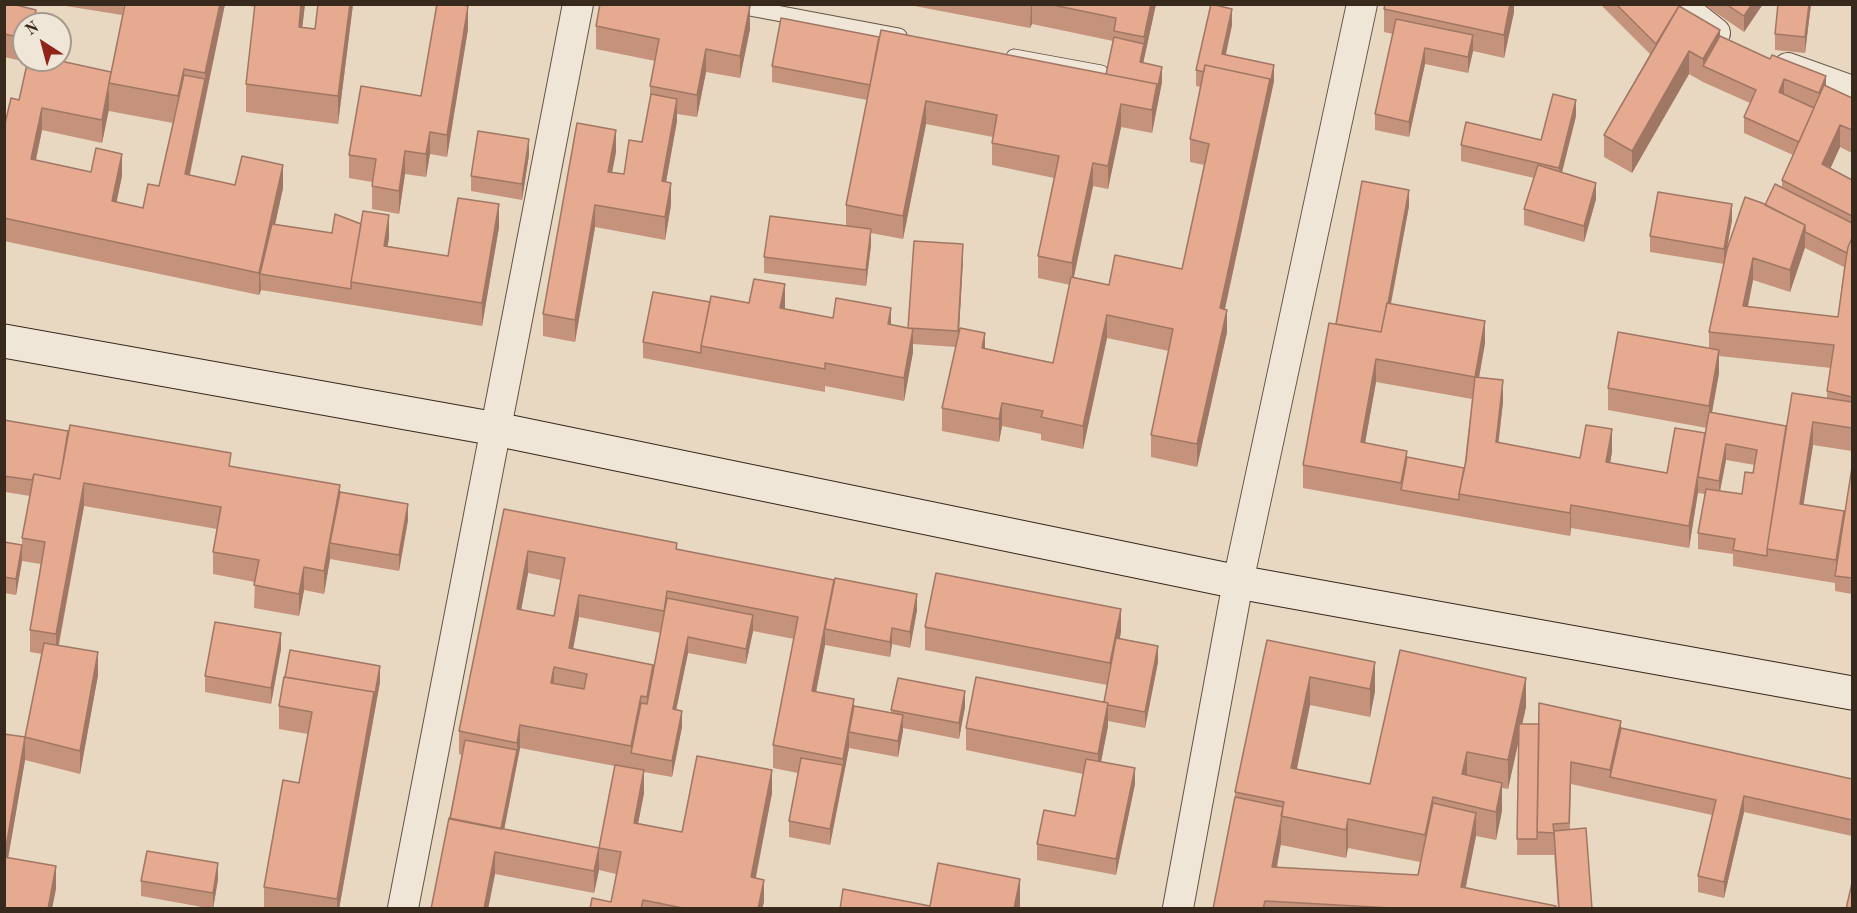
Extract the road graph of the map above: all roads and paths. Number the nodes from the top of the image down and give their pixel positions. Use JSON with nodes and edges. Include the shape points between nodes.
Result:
{"nodes":[{"id":1,"x":578,"y":4,"type":"edge"},
{"id":2,"x":728,"y":4,"type":"edge"},
{"id":3,"x":1362,"y":4,"type":"edge"},
{"id":4,"x":1678,"y":4,"type":"edge"},
{"id":5,"x":914,"y":39,"type":"edge"},
{"id":6,"x":996,"y":53,"type":"edge"},
{"id":7,"x":1101,"y":73,"type":"edge"},
{"id":8,"x":1852,"y":91,"type":"edge"},
{"id":9,"x":4,"y":341,"type":"edge"},
{"id":10,"x":495,"y":429,"type":"junction"},
{"id":11,"x":1238,"y":582,"type":"junction"},
{"id":12,"x":1852,"y":693,"type":"edge"},
{"id":13,"x":403,"y":909,"type":"edge"},
{"id":14,"x":1178,"y":909,"type":"edge"}],
"edges":[{"from":1,"to":10,"type":"street"},
{"from":2,"to":5,"type":"lane"},
{"from":3,"to":11,"type":"street"},
{"from":4,"to":8,"type":"street","via":[[1707,29],[1750,54]]},
{"from":6,"to":7,"type":"lane"},
{"from":9,"to":10,"type":"main road"},
{"from":10,"to":11,"type":"main road"},
{"from":10,"to":13,"type":"street"},
{"from":11,"to":12,"type":"main road"},
{"from":11,"to":14,"type":"street"}]}
